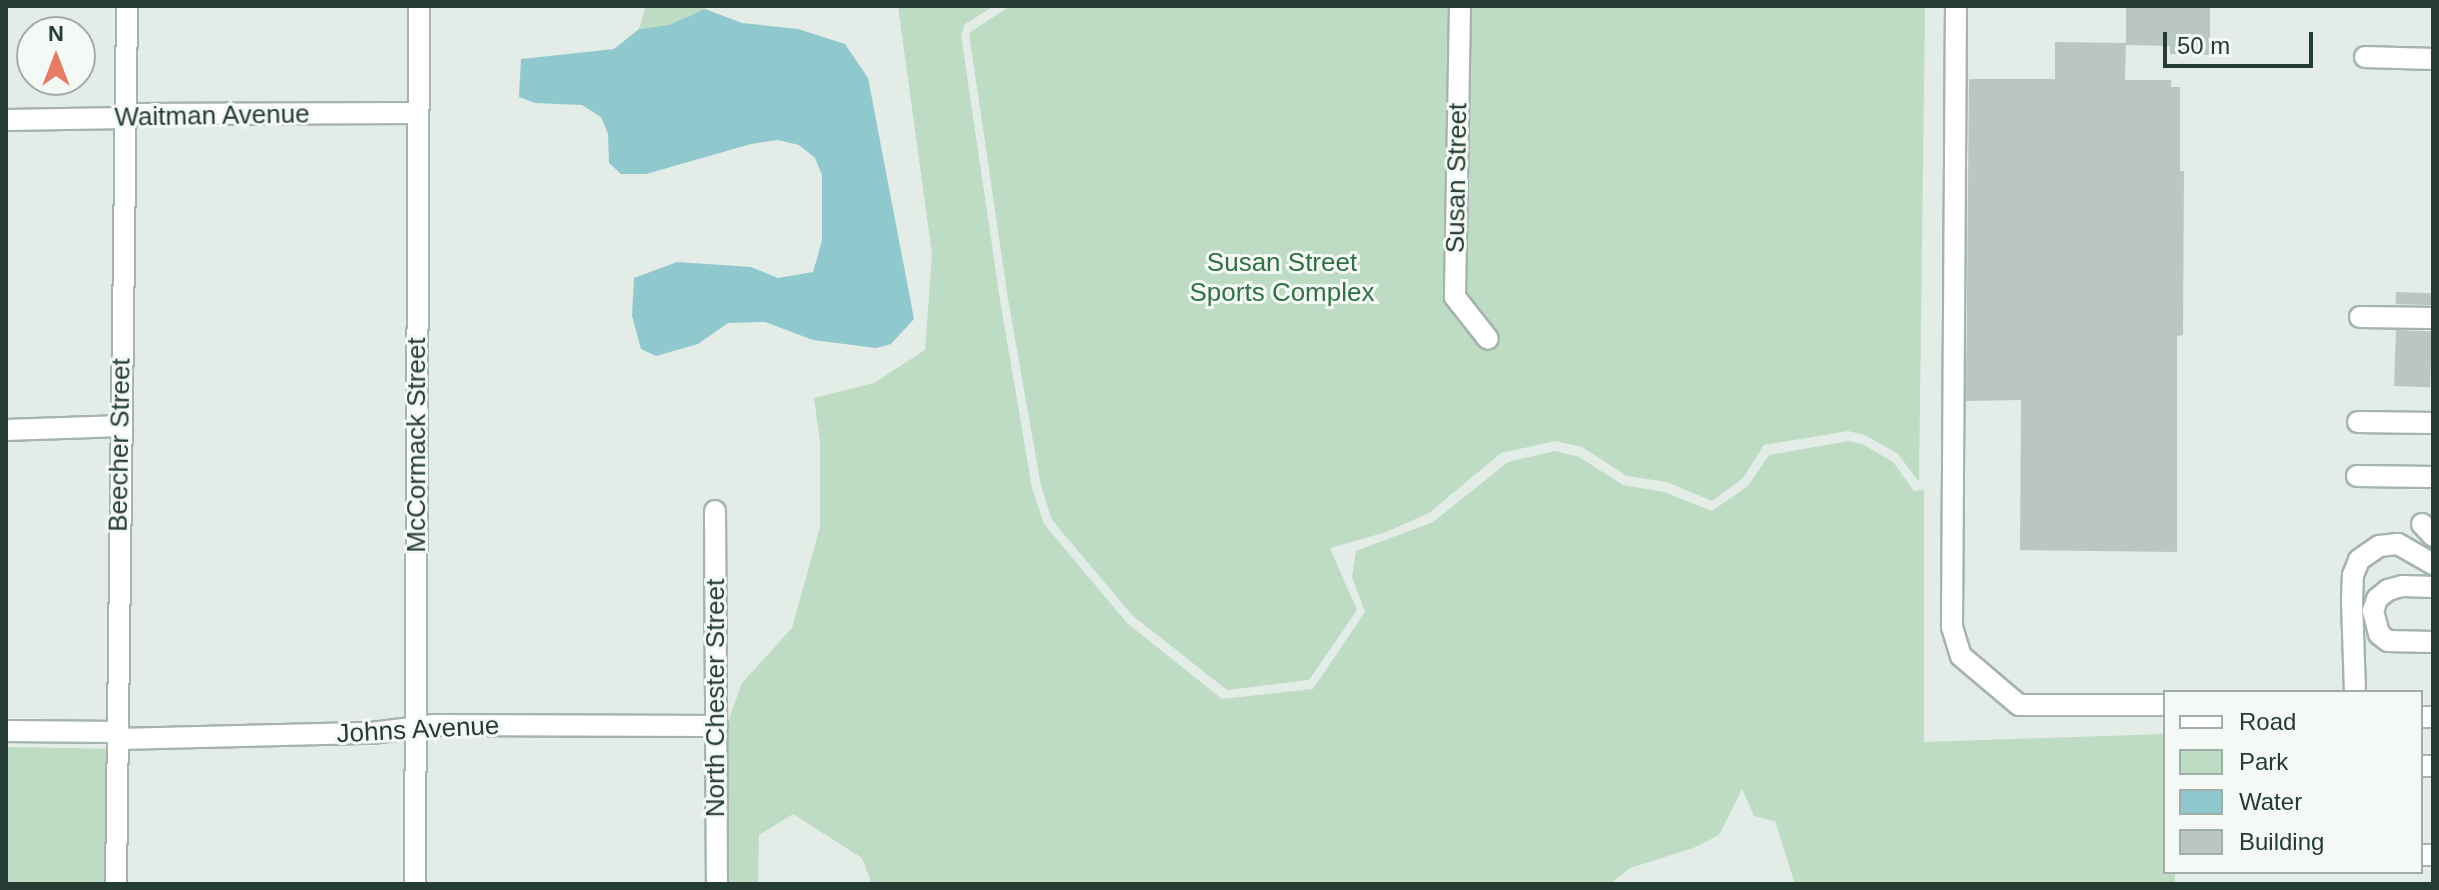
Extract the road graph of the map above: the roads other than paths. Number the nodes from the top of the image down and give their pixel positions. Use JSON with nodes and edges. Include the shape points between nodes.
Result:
{"nodes":[{"id":1,"x":127,"y":6,"type":"edge"},
{"id":2,"x":419,"y":6,"type":"edge"},
{"id":3,"x":1460,"y":6,"type":"edge"},
{"id":4,"x":1956,"y":6,"type":"edge"},
{"id":5,"x":2365,"y":57,"type":"dead end"},
{"id":6,"x":2433,"y":59,"type":"edge"},
{"id":7,"x":418,"y":113,"type":"junction"},
{"id":8,"x":125,"y":118,"type":"junction"},
{"id":9,"x":6,"y":120,"type":"edge"},
{"id":10,"x":2360,"y":317,"type":"dead end"},
{"id":11,"x":2433,"y":318,"type":"edge"},
{"id":12,"x":1488,"y":339,"type":"dead end"},
{"id":13,"x":2358,"y":422,"type":"dead end"},
{"id":14,"x":2433,"y":423,"type":"edge"},
{"id":15,"x":120,"y":426,"type":"junction"},
{"id":16,"x":6,"y":430,"type":"edge"},
{"id":17,"x":2357,"y":476,"type":"dead end"},
{"id":18,"x":2433,"y":477,"type":"edge"},
{"id":19,"x":715,"y":511,"type":"dead end"},
{"id":20,"x":2433,"y":564,"type":"edge"},
{"id":21,"x":2433,"y":580,"type":"edge"},
{"id":22,"x":2433,"y":587,"type":"edge"},
{"id":23,"x":2433,"y":642,"type":"edge"},
{"id":24,"x":2354,"y":656,"type":"junction"},
{"id":25,"x":2355,"y":690,"type":"edge"},
{"id":26,"x":2163,"y":705,"type":"edge"},
{"id":27,"x":717,"y":726,"type":"junction"},
{"id":28,"x":415,"y":728,"type":"junction"},
{"id":29,"x":6,"y":731,"type":"edge"},
{"id":30,"x":119,"y":736,"type":"junction"},
{"id":31,"x":116,"y":884,"type":"edge"},
{"id":32,"x":415,"y":884,"type":"edge"},
{"id":33,"x":717,"y":884,"type":"edge"}],
"edges":[{"from":1,"to":8,"type":"street","name":"Beecher Street"},
{"from":2,"to":7,"type":"street","name":"McCormack Street"},
{"from":3,"to":12,"type":"street","name":"Susan Street","via":[[1455,297]]},
{"from":4,"to":26,"type":"street","via":[[1952,627],[1961,656],[2019,705]]},
{"from":5,"to":6,"type":"street"},
{"from":7,"to":8,"type":"street","name":"Waitman Avenue"},
{"from":7,"to":28,"type":"street","name":"McCormack Street"},
{"from":8,"to":9,"type":"street","name":"Waitman Avenue"},
{"from":8,"to":15,"type":"street","name":"Beecher Street"},
{"from":10,"to":11,"type":"street"},
{"from":13,"to":14,"type":"street"},
{"from":15,"to":16,"type":"street"},
{"from":15,"to":30,"type":"street","name":"Beecher Street"},
{"from":17,"to":18,"type":"street"},
{"from":19,"to":27,"type":"street","name":"North Chester Street"},
{"from":20,"to":24,"type":"street","via":[[2398,544],[2364,554],[2353,575]]},
{"from":21,"to":24,"type":"street","via":[[2395,555],[2382,556],[2369,566],[2362,578],[2362,636]]},
{"from":22,"to":23,"type":"street","via":[[2388,590],[2373,611],[2379,634],[2388,641]]},
{"from":24,"to":25,"type":"street"},
{"from":27,"to":28,"type":"street","name":"Johns Avenue"},
{"from":27,"to":33,"type":"street","name":"North Chester Street"},
{"from":28,"to":30,"type":"street","name":"Johns Avenue"},
{"from":28,"to":32,"type":"street","name":"McCormack Street"},
{"from":29,"to":30,"type":"street","name":"Johns Avenue"},
{"from":30,"to":31,"type":"street","name":"Beecher Street"}]}
